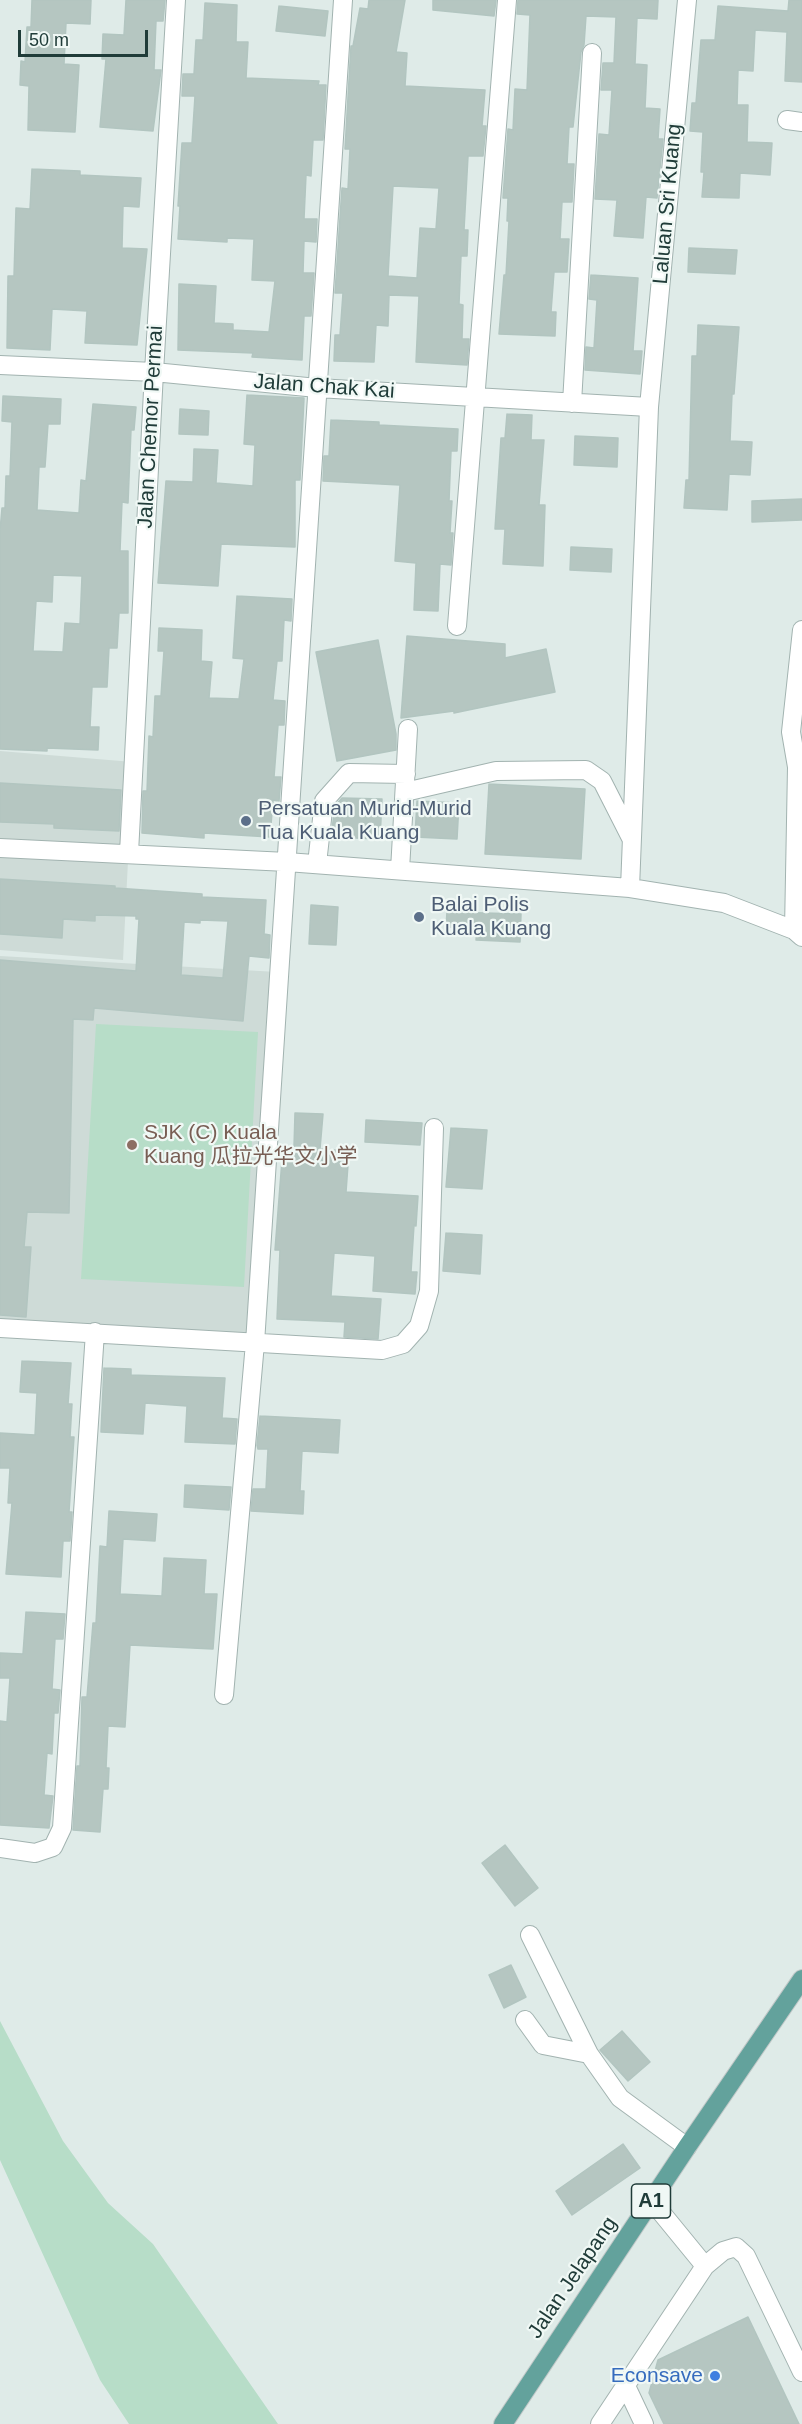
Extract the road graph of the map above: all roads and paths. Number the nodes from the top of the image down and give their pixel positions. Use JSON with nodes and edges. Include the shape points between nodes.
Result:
{"nodes":[{"id":1,"x":176,"y":0,"type":"edge"},
{"id":2,"x":343,"y":0,"type":"edge"},
{"id":3,"x":507,"y":0,"type":"edge"},
{"id":4,"x":687,"y":0,"type":"edge"},
{"id":5,"x":592,"y":53,"type":"dead end"},
{"id":6,"x":0,"y":365,"type":"edge"},
{"id":7,"x":154,"y":372,"type":"junction"},
{"id":8,"x":317,"y":388,"type":"junction"},
{"id":9,"x":475,"y":397,"type":"junction"},
{"id":10,"x":572,"y":403,"type":"junction"},
{"id":11,"x":649,"y":408,"type":"junction"},
{"id":12,"x":457,"y":626,"type":"dead end"},
{"id":13,"x":802,"y":630,"type":"edge"},
{"id":14,"x":408,"y":729,"type":"dead end"},
{"id":15,"x":800,"y":767,"type":"edge"},
{"id":16,"x":405,"y":783,"type":"junction"},
{"id":17,"x":632,"y":840,"type":"junction"},
{"id":18,"x":0,"y":848,"type":"edge"},
{"id":19,"x":129,"y":853,"type":"junction"},
{"id":20,"x":287,"y":862,"type":"junction"},
{"id":21,"x":317,"y":864,"type":"junction"},
{"id":22,"x":400,"y":870,"type":"junction"},
{"id":23,"x":630,"y":888,"type":"junction"},
{"id":24,"x":798,"y":933,"type":"edge"},
{"id":25,"x":434,"y":1128,"type":"dead end"},
{"id":26,"x":0,"y":1328,"type":"edge"},
{"id":27,"x":94,"y":1332,"type":"junction"},
{"id":28,"x":255,"y":1343,"type":"junction"},
{"id":29,"x":224,"y":1695,"type":"dead end"},
{"id":30,"x":0,"y":1848,"type":"edge"},
{"id":31,"x":530,"y":1935,"type":"dead end"},
{"id":32,"x":802,"y":1979,"type":"edge"},
{"id":33,"x":525,"y":2020,"type":"dead end"},
{"id":34,"x":589,"y":2054,"type":"junction"},
{"id":35,"x":687,"y":2147,"type":"junction"},
{"id":36,"x":651,"y":2200,"type":"junction"},
{"id":37,"x":705,"y":2266,"type":"junction"},
{"id":38,"x":802,"y":2372,"type":"edge"},
{"id":39,"x":626,"y":2386,"type":"junction"},
{"id":40,"x":503,"y":2424,"type":"edge"},
{"id":41,"x":600,"y":2424,"type":"edge"},
{"id":42,"x":644,"y":2424,"type":"edge"}],
"edges":[{"from":1,"to":7,"type":"street","name":"Jalan Chemor Permai"},
{"from":2,"to":8,"type":"street"},
{"from":3,"to":9,"type":"street"},
{"from":4,"to":11,"type":"street","name":"Laluan Sri Kuang"},
{"from":5,"to":10,"type":"street"},
{"from":6,"to":7,"type":"street","name":"Jalan Chak Kai"},
{"from":7,"to":8,"type":"street","name":"Jalan Chak Kai"},
{"from":7,"to":19,"type":"street","name":"Jalan Chemor Permai"},
{"from":8,"to":9,"type":"street","name":"Jalan Chak Kai"},
{"from":8,"to":20,"type":"street"},
{"from":9,"to":10,"type":"street","name":"Jalan Chak Kai"},
{"from":9,"to":12,"type":"street"},
{"from":10,"to":11,"type":"street","name":"Jalan Chak Kai"},
{"from":11,"to":17,"type":"street","name":"Laluan Sri Kuang"},
{"from":13,"to":15,"type":"street","via":[[790,732]]},
{"from":14,"to":16,"type":"street"},
{"from":15,"to":24,"type":"street"},
{"from":16,"to":17,"type":"street","via":[[496,771],[586,770],[602,782]]},
{"from":16,"to":21,"type":"street","via":[[349,773],[324,801]]},
{"from":16,"to":22,"type":"street"},
{"from":17,"to":23,"type":"street","name":"Laluan Sri Kuang"},
{"from":18,"to":19,"type":"street"},
{"from":19,"to":20,"type":"street"},
{"from":20,"to":21,"type":"street"},
{"from":20,"to":28,"type":"street"},
{"from":21,"to":22,"type":"street"},
{"from":22,"to":23,"type":"street"},
{"from":23,"to":24,"type":"street","via":[[724,903]]},
{"from":25,"to":28,"type":"street","via":[[429,1291],[419,1326],[403,1344],[382,1350]]},
{"from":26,"to":27,"type":"street"},
{"from":27,"to":28,"type":"street"},
{"from":27,"to":30,"type":"street","via":[[62,1828],[52,1847],[35,1853]]},
{"from":28,"to":29,"type":"street"},
{"from":31,"to":34,"type":"street"},
{"from":32,"to":35,"type":"main road","name":"Jalan Jelapang","number":"A1"},
{"from":33,"to":34,"type":"street","via":[[543,2045]]},
{"from":34,"to":35,"type":"street","via":[[620,2098]]},
{"from":35,"to":36,"type":"main road","name":"Jalan Jelapang","number":"A1"},
{"from":36,"to":37,"type":"street"},
{"from":36,"to":40,"type":"main road","name":"Jalan Jelapang","number":"A1"},
{"from":37,"to":38,"type":"street","via":[[723,2251],[736,2247],[746,2256]]},
{"from":37,"to":39,"type":"street"},
{"from":39,"to":41,"type":"street"},
{"from":39,"to":42,"type":"street"}]}
